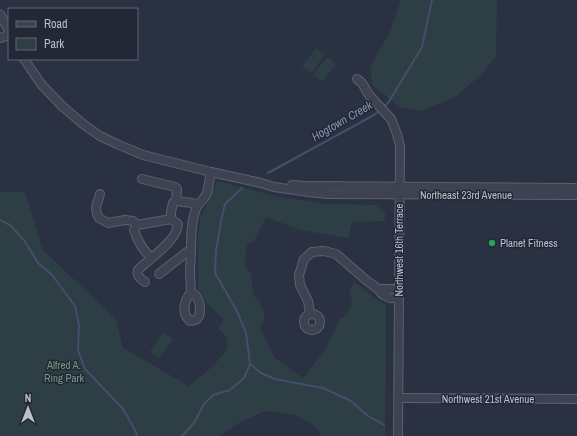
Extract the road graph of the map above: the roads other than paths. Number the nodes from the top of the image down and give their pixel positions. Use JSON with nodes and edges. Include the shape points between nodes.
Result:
{"nodes":[{"id":1,"x":0,"y":14,"type":"edge"},
{"id":2,"x":8,"y":29,"type":"edge"},
{"id":3,"x":25,"y":60,"type":"edge"},
{"id":4,"x":357,"y":79,"type":"dead end"},
{"id":5,"x":211,"y":172,"type":"junction"},
{"id":6,"x":142,"y":179,"type":"dead end"},
{"id":7,"x":577,"y":189,"type":"edge"},
{"id":8,"x":399,"y":190,"type":"junction"},
{"id":9,"x":100,"y":194,"type":"dead end"},
{"id":10,"x":577,"y":195,"type":"edge"},
{"id":11,"x":176,"y":201,"type":"junction"},
{"id":12,"x":197,"y":206,"type":"junction"},
{"id":13,"x":171,"y":219,"type":"junction"},
{"id":14,"x":137,"y":225,"type":"junction"},
{"id":15,"x":178,"y":231,"type":"junction"},
{"id":16,"x":191,"y":234,"type":"junction"},
{"id":17,"x":191,"y":252,"type":"junction"},
{"id":18,"x":151,"y":258,"type":"junction"},
{"id":19,"x":159,"y":274,"type":"dead end"},
{"id":20,"x":145,"y":282,"type":"dead end"},
{"id":21,"x":378,"y":289,"type":"junction"},
{"id":22,"x":399,"y":289,"type":"junction"},
{"id":23,"x":190,"y":292,"type":"dead end"},
{"id":24,"x":399,"y":298,"type":"junction"},
{"id":25,"x":310,"y":314,"type":"dead end"},
{"id":26,"x":399,"y":398,"type":"junction"},
{"id":27,"x":577,"y":399,"type":"edge"},
{"id":28,"x":398,"y":436,"type":"edge"}],
"edges":[{"from":1,"to":2,"type":"street"},
{"from":3,"to":5,"type":"street","name":"Northeast 23rd Avenue","via":[[52,97],[96,133],[143,155]]},
{"from":4,"to":8,"type":"street","name":"Northwest 16th Terrace","via":[[391,119],[397,134],[400,146]]},
{"from":5,"to":8,"type":"street","name":"Northeast 23rd Avenue","via":[[274,187],[309,192],[340,194]]},
{"from":5,"to":12,"type":"street","via":[[207,193]]},
{"from":6,"to":11,"type":"street","via":[[175,187]]},
{"from":7,"to":8,"type":"street","name":"Northeast 23rd Avenue"},
{"from":8,"to":10,"type":"street","name":"Northeast 23rd Avenue"},
{"from":8,"to":22,"type":"street","name":"Northwest 16th Terrace"},
{"from":9,"to":14,"type":"street","via":[[96,207],[99,218],[108,223],[125,220],[133,221]]},
{"from":11,"to":12,"type":"street"},
{"from":11,"to":13,"type":"street","via":[[173,203]]},
{"from":12,"to":16,"type":"street"},
{"from":13,"to":14,"type":"street"},
{"from":13,"to":15,"type":"street","via":[[178,224]]},
{"from":14,"to":18,"type":"street","via":[[134,230],[137,239]]},
{"from":15,"to":16,"type":"street"},
{"from":15,"to":18,"type":"street","via":[[170,242]]},
{"from":16,"to":17,"type":"street"},
{"from":17,"to":19,"type":"street","via":[[187,252]]},
{"from":17,"to":23,"type":"street"},
{"from":18,"to":20,"type":"street","via":[[138,270],[138,276]]},
{"from":21,"to":22,"type":"street"},
{"from":21,"to":24,"type":"street","via":[[385,296]]},
{"from":21,"to":25,"type":"street","via":[[336,254],[312,252],[304,259],[299,275]]},
{"from":22,"to":24,"type":"street","name":"Northwest 16th Terrace"},
{"from":24,"to":26,"type":"street","name":"Northwest 16th Terrace"},
{"from":26,"to":27,"type":"street","name":"Northwest 21st Avenue"},
{"from":26,"to":28,"type":"street","name":"Northwest 16th Terrace"}]}
